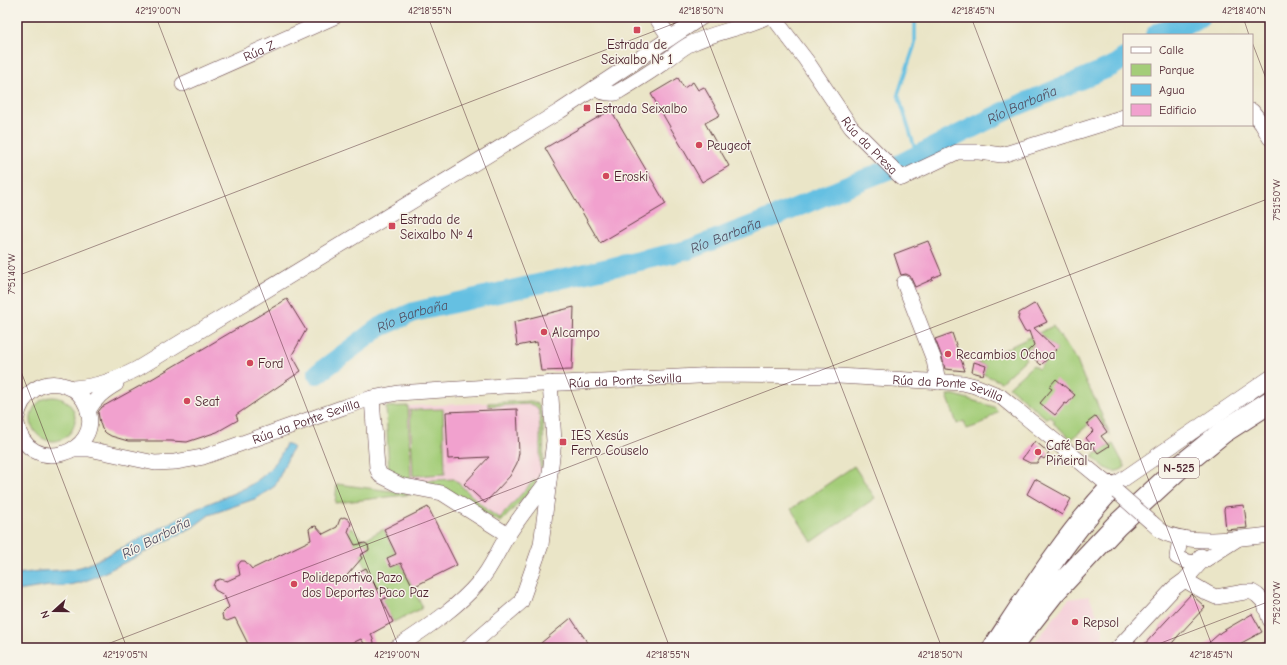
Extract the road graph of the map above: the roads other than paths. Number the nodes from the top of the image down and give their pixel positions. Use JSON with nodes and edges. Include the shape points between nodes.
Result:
{"nodes":[{"id":1,"x":334,"y":17,"type":"edge"},
{"id":2,"x":702,"y":17,"type":"edge"},
{"id":3,"x":766,"y":17,"type":"edge"},
{"id":4,"x":773,"y":17,"type":"edge"},
{"id":5,"x":662,"y":19,"type":"edge"},
{"id":6,"x":670,"y":38,"type":"junction"},
{"id":7,"x":183,"y":84,"type":"dead end"},
{"id":8,"x":595,"y":88,"type":"junction"},
{"id":9,"x":1253,"y":112,"type":"edge"},
{"id":10,"x":1123,"y":117,"type":"edge"},
{"id":11,"x":1270,"y":138,"type":"edge"},
{"id":12,"x":904,"y":283,"type":"dead end"},
{"id":13,"x":128,"y":374,"type":"junction"},
{"id":14,"x":1270,"y":378,"type":"edge"},
{"id":15,"x":938,"y":382,"type":"junction"},
{"id":16,"x":550,"y":383,"type":"junction"},
{"id":17,"x":73,"y":388,"type":"junction"},
{"id":18,"x":372,"y":398,"type":"junction"},
{"id":19,"x":1270,"y":402,"type":"edge"},
{"id":20,"x":88,"y":411,"type":"junction"},
{"id":21,"x":17,"y":417,"type":"edge"},
{"id":22,"x":17,"y":424,"type":"edge"},
{"id":23,"x":87,"y":431,"type":"junction"},
{"id":24,"x":21,"y":441,"type":"edge"},
{"id":25,"x":73,"y":449,"type":"junction"},
{"id":26,"x":117,"y":454,"type":"junction"},
{"id":27,"x":550,"y":476,"type":"junction"},
{"id":28,"x":1115,"y":490,"type":"junction"},
{"id":29,"x":1157,"y":527,"type":"junction"},
{"id":30,"x":508,"y":535,"type":"junction"},
{"id":31,"x":1270,"y":536,"type":"edge"},
{"id":32,"x":1182,"y":538,"type":"junction"},
{"id":33,"x":1239,"y":538,"type":"junction"},
{"id":34,"x":1204,"y":540,"type":"junction"},
{"id":35,"x":1177,"y":557,"type":"junction"},
{"id":36,"x":1200,"y":563,"type":"junction"},
{"id":37,"x":1179,"y":584,"type":"junction"},
{"id":38,"x":1270,"y":620,"type":"edge"},
{"id":39,"x":396,"y":648,"type":"edge"},
{"id":40,"x":468,"y":648,"type":"edge"},
{"id":41,"x":994,"y":648,"type":"edge"},
{"id":42,"x":1010,"y":648,"type":"edge"},
{"id":43,"x":1118,"y":648,"type":"edge"}],
"edges":[{"from":1,"to":7,"type":"street","name":"Rúa Z"},
{"from":2,"to":6,"type":"street"},
{"from":3,"to":8,"type":"street","via":[[687,46],[616,93],[610,94]]},
{"from":4,"to":10,"type":"street","name":"Rúa da Presa","via":[[806,60],[851,127],[902,178],[957,152],[1002,155]]},
{"from":5,"to":6,"type":"street"},
{"from":6,"to":8,"type":"street"},
{"from":8,"to":13,"type":"street"},
{"from":9,"to":11,"type":"street"},
{"from":12,"to":15,"type":"street","via":[[934,360]]},
{"from":13,"to":17,"type":"street","via":[[95,385]]},
{"from":13,"to":20,"type":"street","via":[[102,392]]},
{"from":14,"to":28,"type":"street"},
{"from":15,"to":16,"type":"street","name":"Rúa da Ponte Sevilla","via":[[838,376],[717,375]]},
{"from":15,"to":28,"type":"street","name":"Rúa da Ponte Sevilla","via":[[963,383],[1000,396]]},
{"from":16,"to":18,"type":"street","name":"Rúa da Ponte Sevilla","via":[[398,393]]},
{"from":16,"to":27,"type":"street","via":[[554,442]]},
{"from":17,"to":20,"type":"street","via":[[82,398]]},
{"from":17,"to":21,"type":"street","via":[[53,384],[35,389],[24,398]]},
{"from":18,"to":26,"type":"street","name":"Rúa da Ponte Sevilla","via":[[203,457],[155,463]]},
{"from":18,"to":30,"type":"street","via":[[377,468],[380,475],[400,485],[442,493]]},
{"from":19,"to":42,"type":"highway","number":"N-525","via":[[1223,432],[1116,526],[1054,592]]},
{"from":20,"to":23,"type":"street"},
{"from":22,"to":24,"type":"street"},
{"from":23,"to":25,"type":"street","via":[[82,441]]},
{"from":23,"to":26,"type":"street","name":"Rúa da Ponte Sevilla"},
{"from":24,"to":25,"type":"street","via":[[44,454],[62,454]]},
{"from":25,"to":26,"type":"street","name":"Rúa da Ponte Sevilla"},
{"from":27,"to":30,"type":"street"},
{"from":27,"to":40,"type":"street","via":[[541,545],[521,602]]},
{"from":28,"to":29,"type":"street","name":"Rúa da Ponte Sevilla","bridge":true},
{"from":28,"to":41,"type":"highway","via":[[1091,509],[1039,580]]},
{"from":29,"to":32,"type":"street"},
{"from":29,"to":35,"type":"street"},
{"from":30,"to":39,"type":"street","via":[[481,580],[468,594]]},
{"from":31,"to":33,"type":"street"},
{"from":32,"to":34,"type":"street"},
{"from":32,"to":35,"type":"street"},
{"from":33,"to":34,"type":"street"},
{"from":33,"to":36,"type":"street"},
{"from":34,"to":36,"type":"street"},
{"from":35,"to":36,"type":"street","via":[[1185,562]]},
{"from":35,"to":37,"type":"street"},
{"from":36,"to":37,"type":"street"},
{"from":37,"to":38,"type":"street","via":[[1216,597],[1252,592],[1264,602]]},
{"from":37,"to":43,"type":"street"}]}
